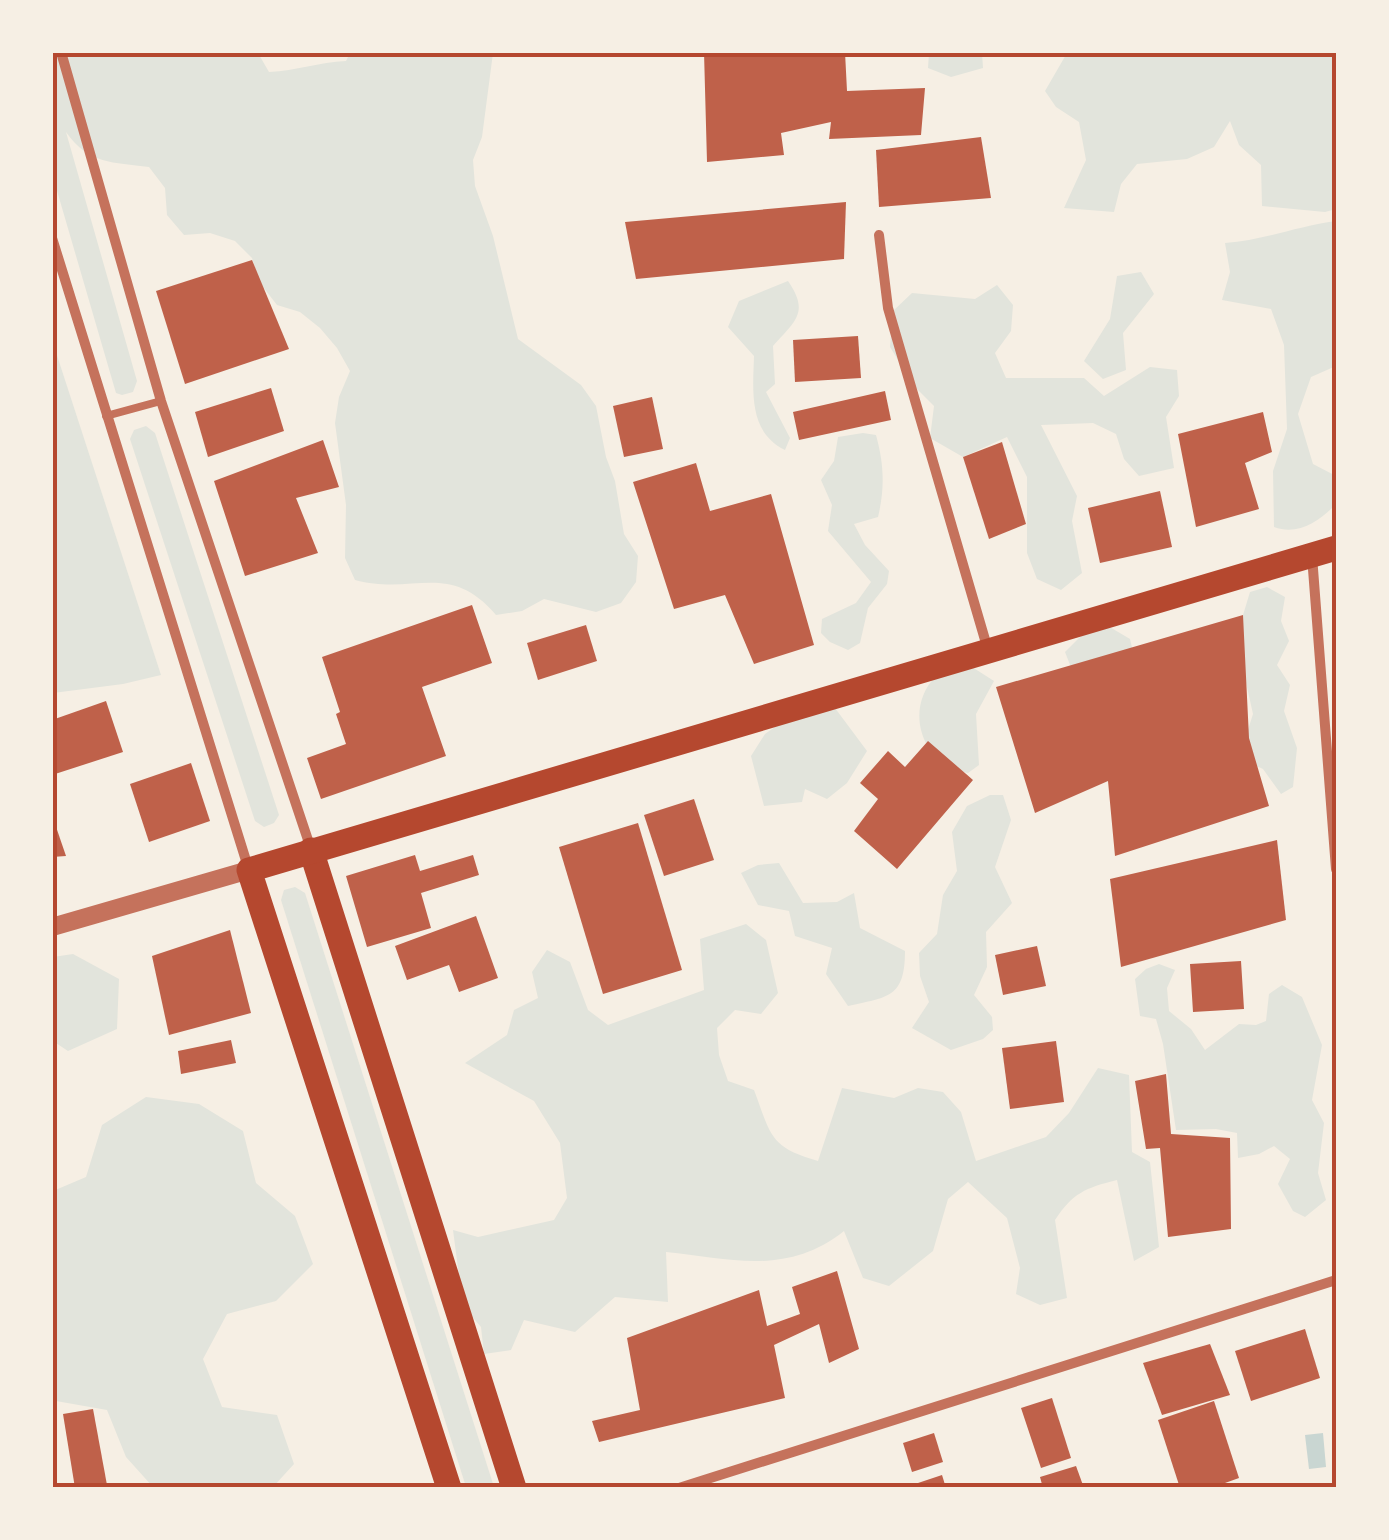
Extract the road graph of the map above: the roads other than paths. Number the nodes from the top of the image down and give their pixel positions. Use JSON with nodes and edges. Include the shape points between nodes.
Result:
{"nodes":[{"id":1,"x":61,"y":52,"type":"edge"},
{"id":2,"x":879,"y":235,"type":"dead end"},
{"id":3,"x":52,"y":238,"type":"edge"},
{"id":4,"x":161,"y":402,"type":"junction"},
{"id":5,"x":106,"y":416,"type":"junction"},
{"id":6,"x":1324,"y":552,"type":"edge"},
{"id":7,"x":988,"y":651,"type":"junction"},
{"id":8,"x":311,"y":850,"type":"junction"},
{"id":9,"x":250,"y":870,"type":"junction"},
{"id":10,"x":1336,"y":870,"type":"edge"},
{"id":11,"x":52,"y":927,"type":"edge"},
{"id":12,"x":1336,"y":1280,"type":"edge"},
{"id":13,"x":449,"y":1488,"type":"edge"},
{"id":14,"x":514,"y":1488,"type":"edge"},
{"id":15,"x":679,"y":1488,"type":"edge"}],
"edges":[{"from":1,"to":4,"type":"street"},
{"from":2,"to":7,"type":"street","via":[[888,308]]},
{"from":3,"to":5,"type":"street"},
{"from":4,"to":5,"type":"lane"},
{"from":4,"to":8,"type":"street"},
{"from":5,"to":9,"type":"street"},
{"from":6,"to":7,"type":"main road"},
{"from":6,"to":10,"type":"street"},
{"from":7,"to":8,"type":"main road"},
{"from":8,"to":9,"type":"main road"},
{"from":8,"to":14,"type":"main road"},
{"from":9,"to":11,"type":"street"},
{"from":9,"to":13,"type":"main road"},
{"from":12,"to":15,"type":"street"}]}
